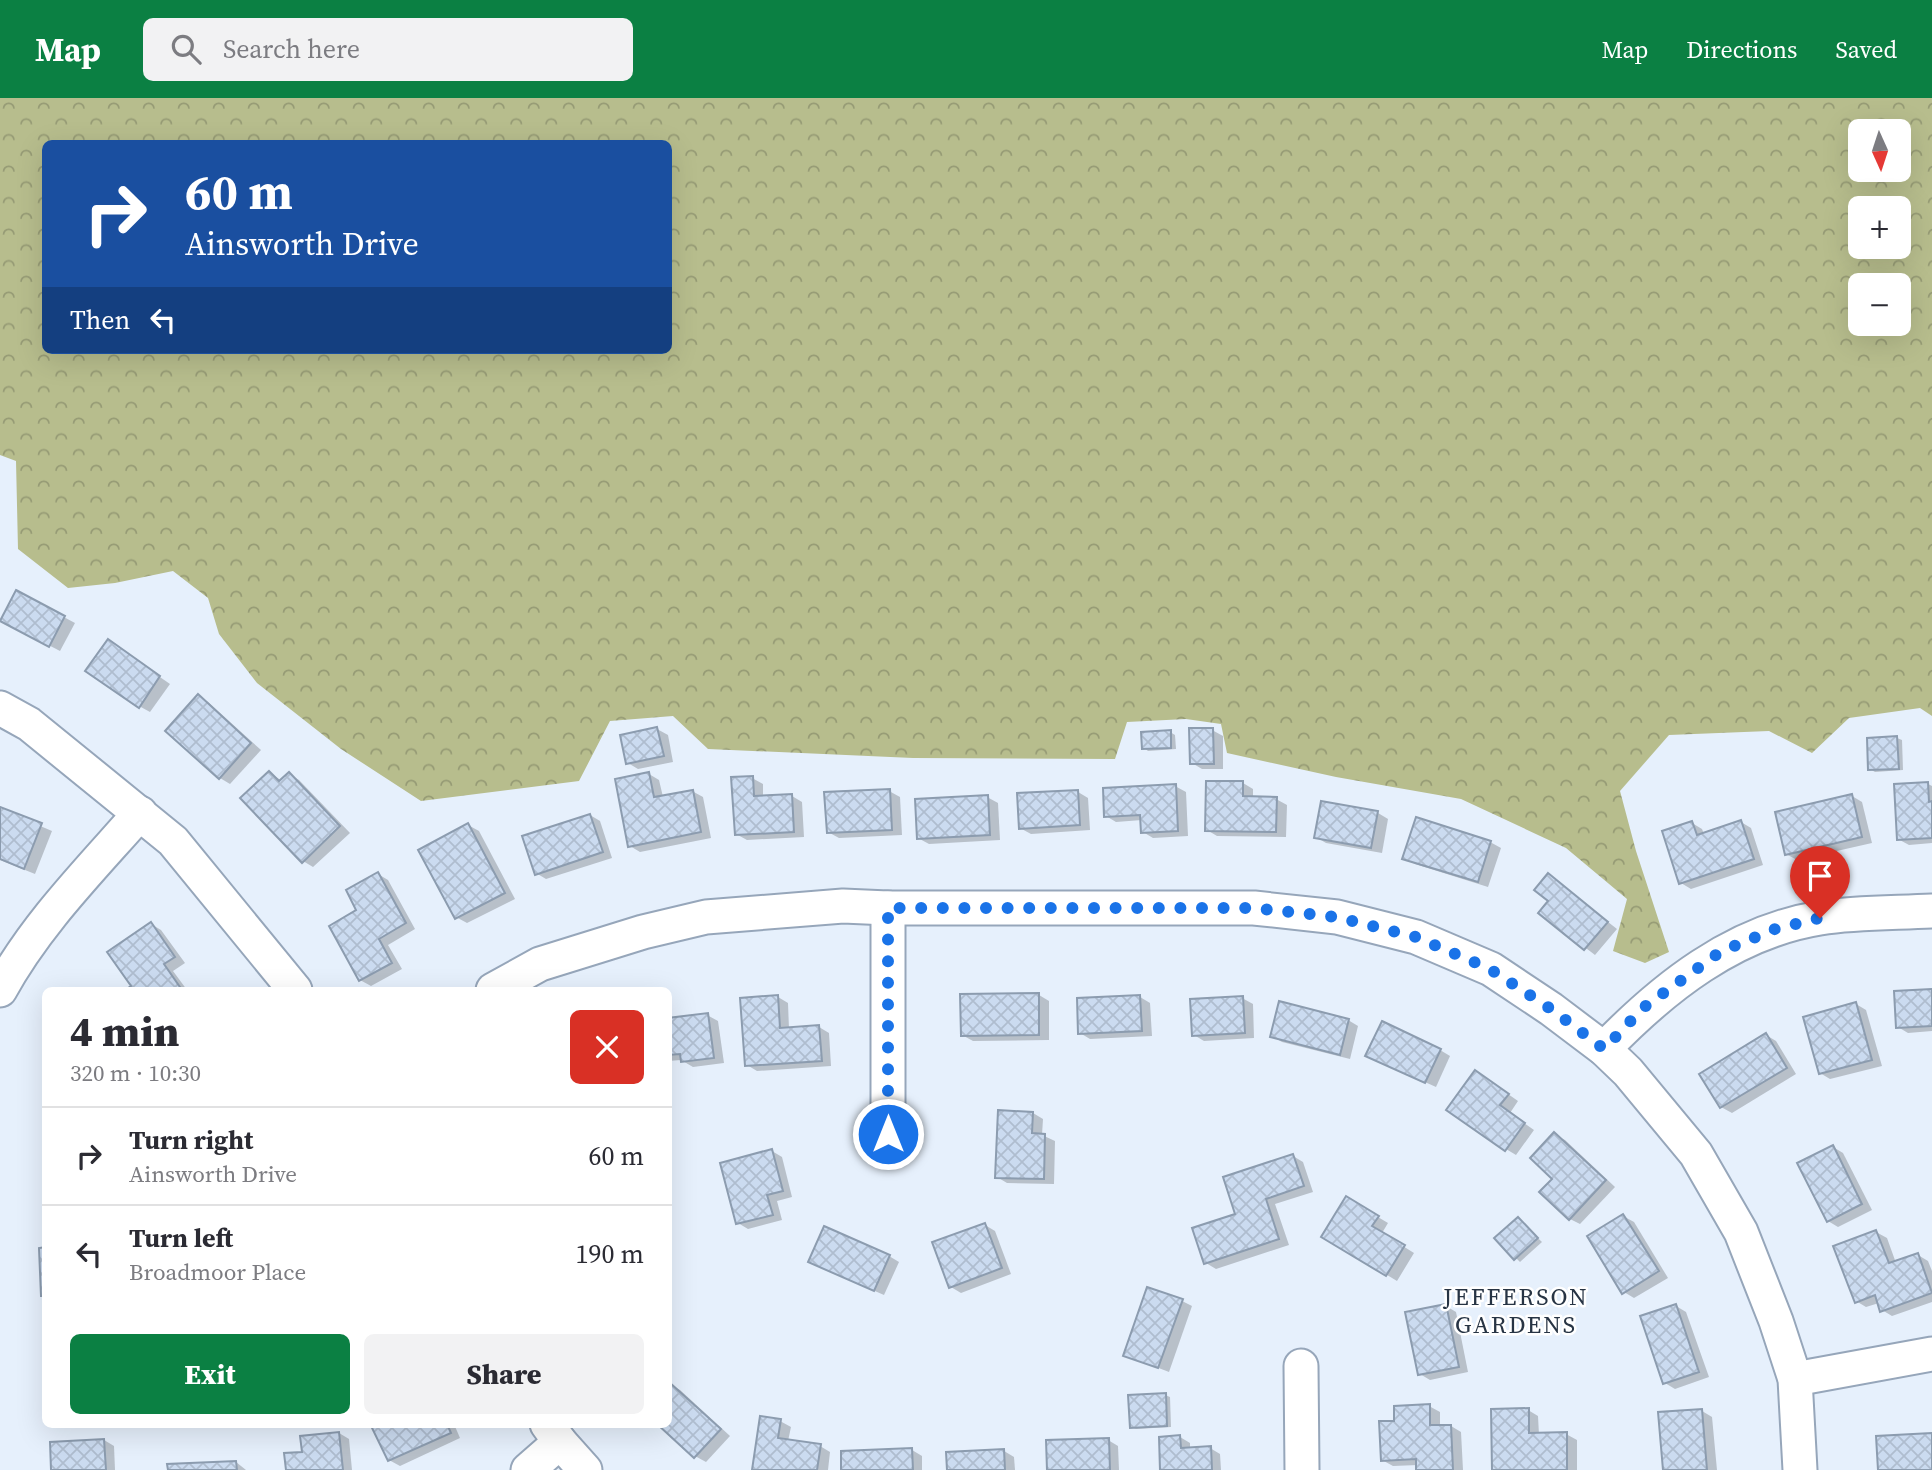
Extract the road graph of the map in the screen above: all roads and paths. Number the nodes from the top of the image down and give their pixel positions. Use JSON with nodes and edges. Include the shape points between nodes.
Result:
{"nodes":[{"id":1,"x":0,"y":708,"type":"edge"},
{"id":2,"x":139,"y":813,"type":"junction"},
{"id":3,"x":888,"y":908,"type":"junction"},
{"id":4,"x":1932,"y":911,"type":"edge"},
{"id":5,"x":293,"y":987,"type":"edge"},
{"id":6,"x":498,"y":987,"type":"edge"},
{"id":7,"x":0,"y":990,"type":"edge"},
{"id":8,"x":1604,"y":1049,"type":"junction"},
{"id":9,"x":888,"y":1134,"type":"dead end"},
{"id":10,"x":1932,"y":1354,"type":"edge"},
{"id":11,"x":1301,"y":1366,"type":"dead end"},
{"id":12,"x":1795,"y":1379,"type":"junction"},
{"id":13,"x":554,"y":1433,"type":"edge"},
{"id":14,"x":528,"y":1470,"type":"edge"},
{"id":15,"x":585,"y":1470,"type":"edge"},
{"id":16,"x":1302,"y":1470,"type":"edge"},
{"id":17,"x":1800,"y":1470,"type":"edge"}],
"edges":[{"from":1,"to":2,"type":"street","via":[[29,724]]},
{"from":2,"to":5,"type":"street","via":[[173,841]]},
{"from":2,"to":7,"type":"street","via":[[41,928]]},
{"from":3,"to":6,"type":"street","via":[[843,906],[706,917],[540,964]]},
{"from":3,"to":8,"type":"street","via":[[1254,908],[1336,917],[1416,937],[1490,969]]},
{"from":3,"to":9,"type":"street"},
{"from":4,"to":8,"type":"street","via":[[1820,918],[1775,929],[1720,952],[1643,1008]]},
{"from":8,"to":12,"type":"street","via":[[1696,1154],[1741,1232]]},
{"from":10,"to":12,"type":"street"},
{"from":11,"to":16,"type":"street"},
{"from":12,"to":17,"type":"street"},
{"from":13,"to":14,"type":"street"},
{"from":13,"to":15,"type":"street"}]}
